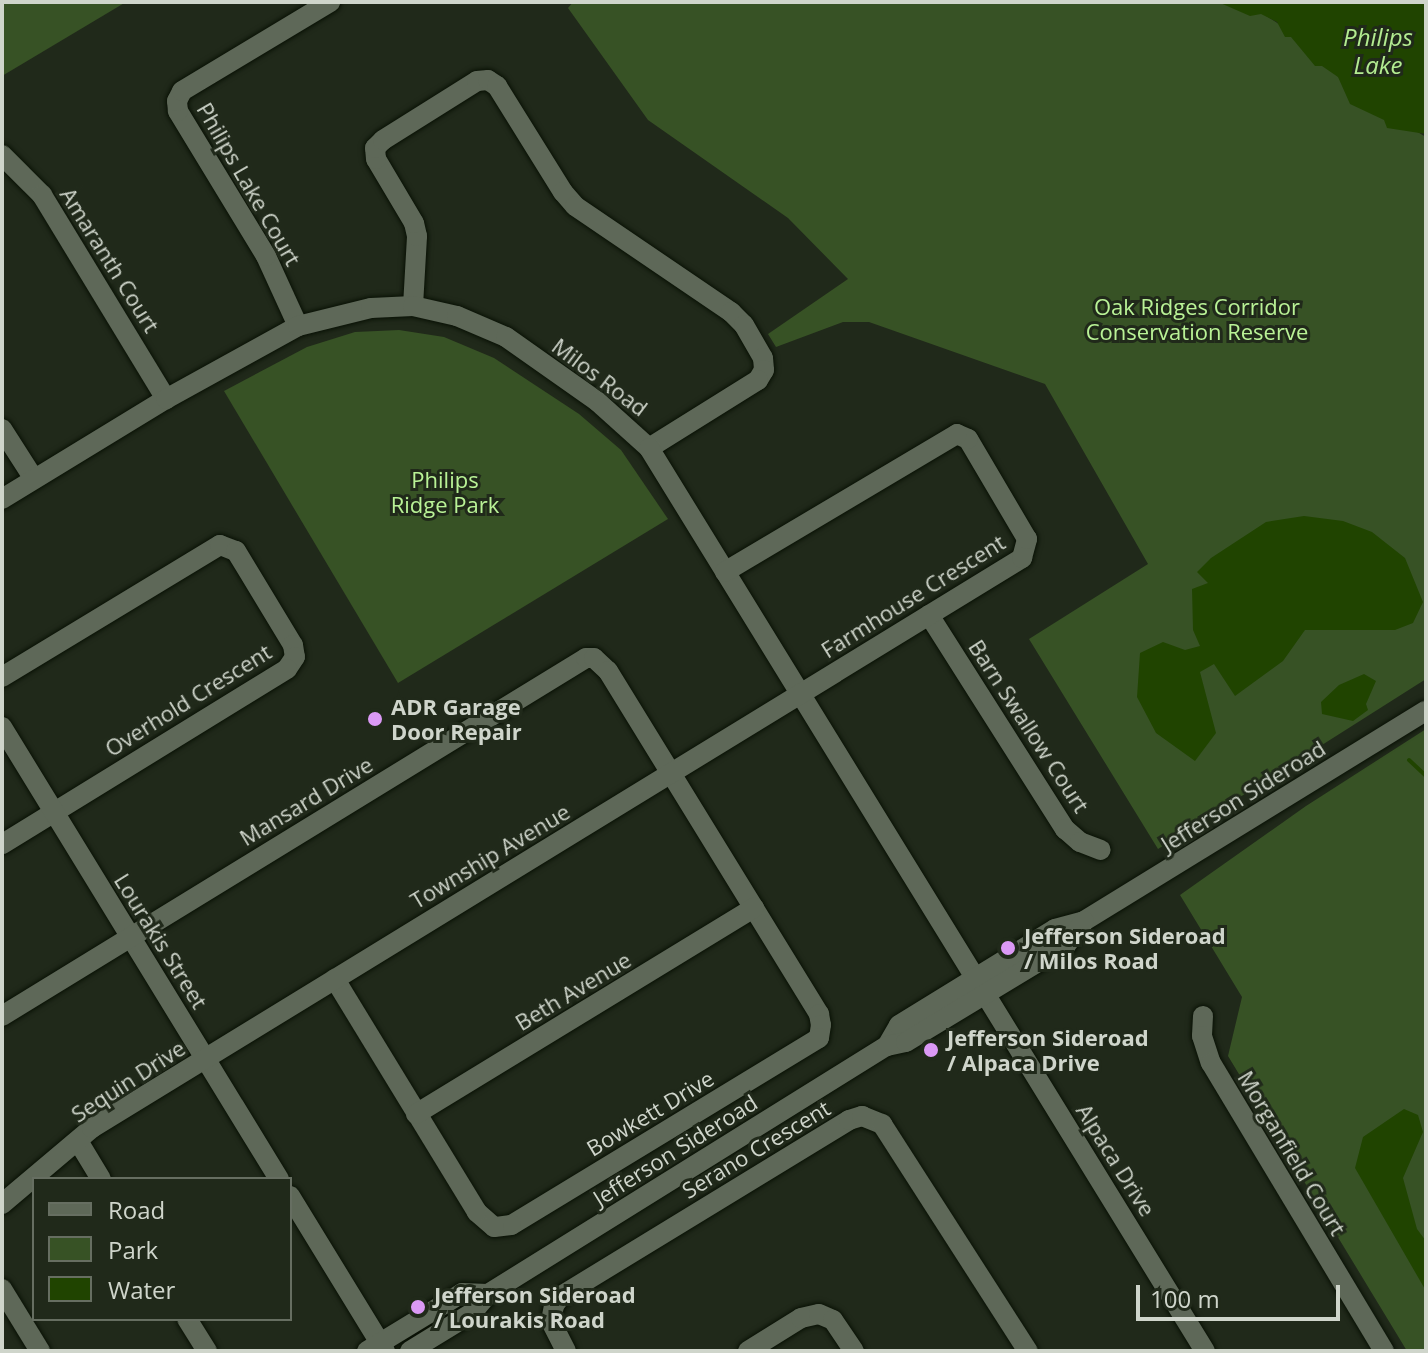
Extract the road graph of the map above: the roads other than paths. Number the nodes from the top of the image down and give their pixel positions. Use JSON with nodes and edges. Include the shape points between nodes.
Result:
{"nodes":[{"id":1,"x":330,"y":2,"type":"edge"},
{"id":2,"x":2,"y":155,"type":"edge"},
{"id":3,"x":413,"y":306,"type":"junction"},
{"id":4,"x":298,"y":326,"type":"junction"},
{"id":5,"x":166,"y":399,"type":"junction"},
{"id":6,"x":2,"y":429,"type":"edge"},
{"id":7,"x":649,"y":448,"type":"junction"},
{"id":8,"x":34,"y":479,"type":"junction"},
{"id":9,"x":2,"y":499,"type":"edge"},
{"id":10,"x":725,"y":572,"type":"junction"},
{"id":11,"x":929,"y":615,"type":"junction"},
{"id":12,"x":2,"y":677,"type":"edge"},
{"id":13,"x":801,"y":694,"type":"junction"},
{"id":14,"x":1426,"y":711,"type":"edge"},
{"id":15,"x":2,"y":727,"type":"edge"},
{"id":16,"x":671,"y":773,"type":"junction"},
{"id":17,"x":54,"y":813,"type":"junction"},
{"id":18,"x":2,"y":844,"type":"edge"},
{"id":19,"x":1101,"y":850,"type":"dead end"},
{"id":20,"x":754,"y":908,"type":"junction"},
{"id":21,"x":131,"y":937,"type":"junction"},
{"id":22,"x":335,"y":979,"type":"junction"},
{"id":23,"x":980,"y":987,"type":"junction"},
{"id":24,"x":2,"y":1016,"type":"edge"},
{"id":25,"x":1203,"y":1016,"type":"dead end"},
{"id":26,"x":206,"y":1059,"type":"junction"},
{"id":27,"x":416,"y":1114,"type":"junction"},
{"id":28,"x":78,"y":1141,"type":"junction"},
{"id":29,"x":35,"y":1177,"type":"edge"},
{"id":30,"x":100,"y":1177,"type":"edge"},
{"id":31,"x":278,"y":1177,"type":"edge"},
{"id":32,"x":32,"y":1179,"type":"edge"},
{"id":33,"x":292,"y":1199,"type":"edge"},
{"id":34,"x":2,"y":1204,"type":"edge"},
{"id":35,"x":2,"y":1289,"type":"edge"},
{"id":36,"x":488,"y":1294,"type":"junction"},
{"id":37,"x":188,"y":1321,"type":"edge"},
{"id":38,"x":378,"y":1348,"type":"edge"},
{"id":39,"x":40,"y":1351,"type":"edge"},
{"id":40,"x":207,"y":1351,"type":"edge"},
{"id":41,"x":410,"y":1351,"type":"edge"},
{"id":42,"x":566,"y":1351,"type":"edge"},
{"id":43,"x":748,"y":1351,"type":"edge"},
{"id":44,"x":854,"y":1351,"type":"edge"},
{"id":45,"x":1028,"y":1351,"type":"edge"},
{"id":46,"x":1205,"y":1351,"type":"edge"},
{"id":47,"x":1384,"y":1351,"type":"edge"}],
"edges":[{"from":1,"to":4,"type":"street","name":"Philips Lake Court","via":[[182,91],[177,101],[178,111],[266,256]]},
{"from":2,"to":5,"type":"street","name":"Amaranth Court","via":[[42,195]]},
{"from":3,"to":4,"type":"street","name":"Milos Road","via":[[371,308]]},
{"from":3,"to":7,"type":"street","name":"Milos Road","via":[[457,316],[506,337],[598,402]]},
{"from":3,"to":7,"type":"street","via":[[414,223],[376,159],[375,148],[477,81],[488,80],[575,206],[731,312],[760,350],[764,370],[758,380]]},
{"from":4,"to":5,"type":"street","name":"Milos Road"},
{"from":5,"to":8,"type":"street","name":"Milos Road"},
{"from":6,"to":8,"type":"street"},
{"from":7,"to":10,"type":"street","name":"Milos Road"},
{"from":8,"to":9,"type":"street","name":"Milos Road"},
{"from":10,"to":11,"type":"street","name":"Farmhouse Crescent","via":[[957,434],[968,439],[1023,529],[1027,549],[1022,558]]},
{"from":10,"to":13,"type":"street","name":"Milos Road"},
{"from":11,"to":13,"type":"street","name":"Farmhouse Crescent"},
{"from":11,"to":19,"type":"street","name":"Barn Swallow Court","via":[[1065,829]]},
{"from":12,"to":17,"type":"street","name":"Overhold Crescent","via":[[220,545],[236,551],[293,645],[295,657],[287,669]]},
{"from":13,"to":16,"type":"street","name":"Township Avenue"},
{"from":13,"to":23,"type":"street","name":"Milos Road"},
{"from":14,"to":23,"type":"street","name":"Jefferson Sideroad","via":[[1084,921],[1066,945]]},
{"from":15,"to":17,"type":"street","name":"Lourakis Street"},
{"from":16,"to":20,"type":"street","name":"Bowkett Drive"},
{"from":16,"to":21,"type":"street","name":"Mansard Drive","via":[[608,671],[594,658],[586,658]]},
{"from":16,"to":22,"type":"street","name":"Township Avenue"},
{"from":17,"to":18,"type":"street"},
{"from":17,"to":21,"type":"street","name":"Lourakis Street"},
{"from":20,"to":27,"type":"street","name":"Beth Avenue"},
{"from":20,"to":27,"type":"street","name":"Bowkett Drive","via":[[819,1014],[819,1038],[503,1228],[477,1212]]},
{"from":21,"to":24,"type":"street"},
{"from":21,"to":26,"type":"street","name":"Lourakis Street"},
{"from":22,"to":26,"type":"street","name":"Township Avenue"},
{"from":22,"to":27,"type":"street","name":"Bowkett Drive"},
{"from":23,"to":36,"type":"street","name":"Jefferson Sideroad","via":[[906,1042],[887,1046]]},
{"from":23,"to":46,"type":"street","name":"Alpaca Drive"},
{"from":25,"to":47,"type":"street","name":"Morganfield Court","via":[[1202,1036],[1211,1063]]},
{"from":26,"to":28,"type":"street","name":"Sequin Drive"},
{"from":26,"to":31,"type":"street","name":"Lourakis Street"},
{"from":28,"to":29,"type":"street","name":"Sequin Drive"},
{"from":28,"to":30,"type":"street"},
{"from":32,"to":34,"type":"street","name":"Sequin Drive"},
{"from":33,"to":38,"type":"street"},
{"from":35,"to":39,"type":"street"},
{"from":36,"to":38,"type":"street","name":"Jefferson Sideroad","via":[[462,1293]]},
{"from":36,"to":41,"type":"street","name":"Jefferson Sideroad","via":[[472,1313]]},
{"from":37,"to":40,"type":"street"},
{"from":42,"to":45,"type":"street","name":"Serano Crescent","via":[[551,1321],[561,1296],[862,1116],[882,1124]]},
{"from":43,"to":44,"type":"street","via":[[801,1318],[819,1314],[833,1320]]}]}
